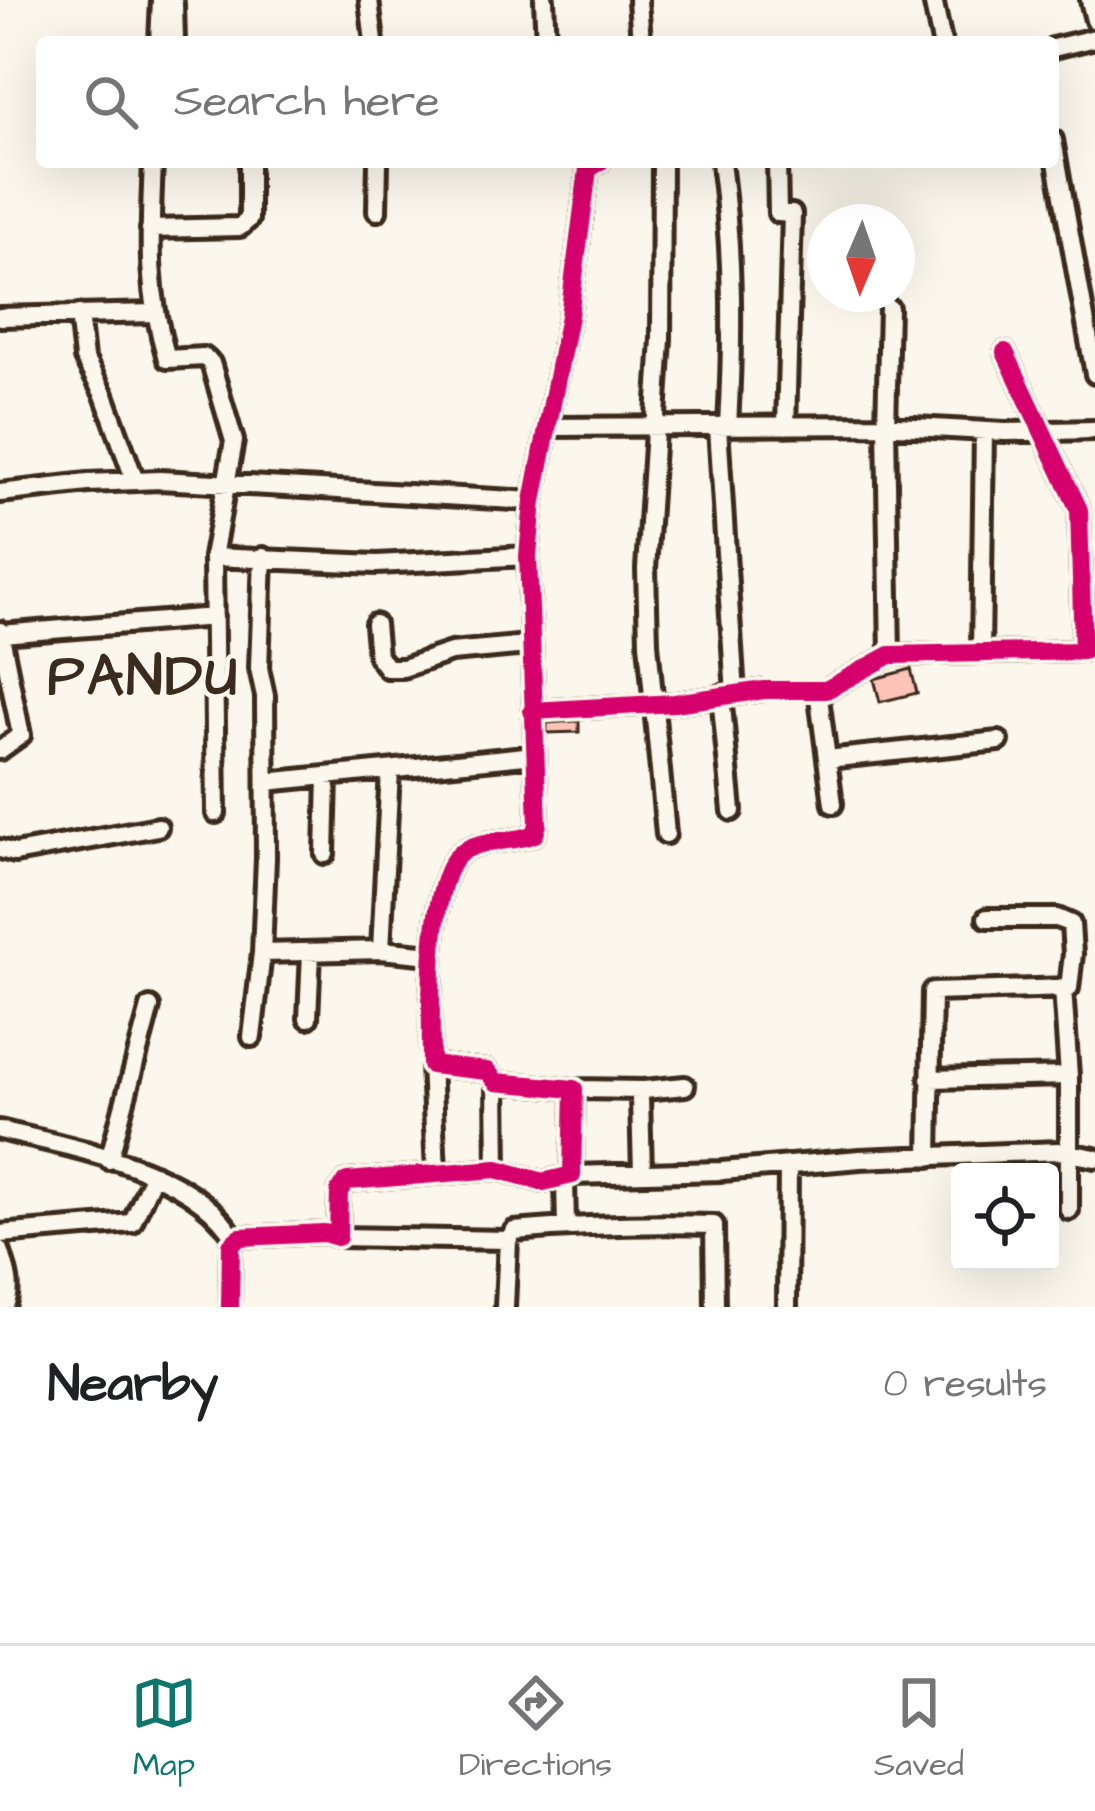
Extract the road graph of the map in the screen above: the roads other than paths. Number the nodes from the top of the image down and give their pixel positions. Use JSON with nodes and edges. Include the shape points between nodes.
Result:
{"nodes":[{"id":1,"x":369,"y":0,"type":"edge"},
{"id":2,"x":544,"y":0,"type":"edge"},
{"id":3,"x":638,"y":0,"type":"edge"},
{"id":4,"x":933,"y":0,"type":"edge"},
{"id":5,"x":1090,"y":0,"type":"edge"},
{"id":6,"x":161,"y":2,"type":"edge"},
{"id":7,"x":1095,"y":20,"type":"edge"},
{"id":8,"x":159,"y":36,"type":"edge"},
{"id":9,"x":175,"y":36,"type":"edge"},
{"id":10,"x":373,"y":36,"type":"edge"},
{"id":11,"x":546,"y":36,"type":"edge"},
{"id":12,"x":641,"y":36,"type":"edge"},
{"id":13,"x":941,"y":36,"type":"edge"},
{"id":14,"x":1095,"y":38,"type":"edge"},
{"id":15,"x":1059,"y":47,"type":"edge"},
{"id":16,"x":153,"y":168,"type":"edge"},
{"id":17,"x":249,"y":168,"type":"edge"},
{"id":18,"x":378,"y":168,"type":"edge"},
{"id":19,"x":590,"y":168,"type":"edge"},
{"id":20,"x":662,"y":168,"type":"edge"},
{"id":21,"x":722,"y":168,"type":"edge"},
{"id":22,"x":777,"y":168,"type":"edge"},
{"id":23,"x":1058,"y":168,"type":"edge"},
{"id":24,"x":377,"y":212,"type":"dead end"},
{"id":25,"x":150,"y":229,"type":"junction"},
{"id":26,"x":889,"y":312,"type":"edge"},
{"id":27,"x":154,"y":313,"type":"junction"},
{"id":28,"x":79,"y":314,"type":"junction"},
{"id":29,"x":0,"y":317,"type":"edge"},
{"id":30,"x":1005,"y":352,"type":"dead end"},
{"id":31,"x":1095,"y":374,"type":"edge"},
{"id":32,"x":786,"y":426,"type":"junction"},
{"id":33,"x":886,"y":426,"type":"junction"},
{"id":34,"x":549,"y":427,"type":"junction"},
{"id":35,"x":723,"y":427,"type":"junction"},
{"id":36,"x":656,"y":428,"type":"junction"},
{"id":37,"x":1095,"y":430,"type":"edge"},
{"id":38,"x":983,"y":431,"type":"junction"},
{"id":39,"x":1040,"y":431,"type":"junction"},
{"id":40,"x":135,"y":481,"type":"junction"},
{"id":41,"x":224,"y":483,"type":"junction"},
{"id":42,"x":0,"y":493,"type":"edge"},
{"id":43,"x":533,"y":501,"type":"junction"},
{"id":44,"x":528,"y":556,"type":"junction"},
{"id":45,"x":213,"y":557,"type":"junction"},
{"id":46,"x":263,"y":557,"type":"junction"},
{"id":47,"x":214,"y":617,"type":"junction"},
{"id":48,"x":375,"y":625,"type":"dead end"},
{"id":49,"x":1,"y":641,"type":"edge"},
{"id":50,"x":528,"y":645,"type":"junction"},
{"id":51,"x":1089,"y":652,"type":"edge"},
{"id":52,"x":981,"y":653,"type":"junction"},
{"id":53,"x":890,"y":655,"type":"junction"},
{"id":54,"x":818,"y":690,"type":"junction"},
{"id":55,"x":728,"y":694,"type":"junction"},
{"id":56,"x":653,"y":704,"type":"junction"},
{"id":57,"x":532,"y":712,"type":"junction"},
{"id":58,"x":999,"y":741,"type":"dead end"},
{"id":59,"x":0,"y":750,"type":"edge"},
{"id":60,"x":535,"y":755,"type":"junction"},
{"id":61,"x":827,"y":759,"type":"junction"},
{"id":62,"x":389,"y":770,"type":"junction"},
{"id":63,"x":327,"y":777,"type":"junction"},
{"id":64,"x":266,"y":782,"type":"junction"},
{"id":65,"x":833,"y":804,"type":"dead end"},
{"id":66,"x":732,"y":811,"type":"dead end"},
{"id":67,"x":216,"y":813,"type":"dead end"},
{"id":68,"x":158,"y":827,"type":"dead end"},
{"id":69,"x":666,"y":834,"type":"dead end"},
{"id":70,"x":0,"y":849,"type":"edge"},
{"id":71,"x":326,"y":854,"type":"dead end"},
{"id":72,"x":987,"y":918,"type":"dead end"},
{"id":73,"x":382,"y":950,"type":"junction"},
{"id":74,"x":262,"y":952,"type":"junction"},
{"id":75,"x":311,"y":952,"type":"junction"},
{"id":76,"x":431,"y":955,"type":"junction"},
{"id":77,"x":1063,"y":988,"type":"junction"},
{"id":78,"x":150,"y":1006,"type":"dead end"},
{"id":79,"x":308,"y":1018,"type":"dead end"},
{"id":80,"x":252,"y":1037,"type":"dead end"},
{"id":81,"x":431,"y":1065,"type":"junction"},
{"id":82,"x":1069,"y":1076,"type":"junction"},
{"id":83,"x":929,"y":1078,"type":"junction"},
{"id":84,"x":496,"y":1082,"type":"junction"},
{"id":85,"x":685,"y":1086,"type":"dead end"},
{"id":86,"x":574,"y":1089,"type":"junction"},
{"id":87,"x":644,"y":1090,"type":"junction"},
{"id":88,"x":0,"y":1130,"type":"edge"},
{"id":89,"x":1069,"y":1154,"type":"junction"},
{"id":90,"x":929,"y":1157,"type":"junction"},
{"id":91,"x":1095,"y":1158,"type":"edge"},
{"id":92,"x":110,"y":1160,"type":"junction"},
{"id":93,"x":788,"y":1165,"type":"junction"},
{"id":94,"x":497,"y":1169,"type":"junction"},
{"id":95,"x":436,"y":1172,"type":"junction"},
{"id":96,"x":642,"y":1173,"type":"junction"},
{"id":97,"x":154,"y":1174,"type":"junction"},
{"id":98,"x":568,"y":1178,"type":"junction"},
{"id":99,"x":1069,"y":1210,"type":"dead end"},
{"id":100,"x":566,"y":1227,"type":"junction"},
{"id":101,"x":0,"y":1234,"type":"edge"},
{"id":102,"x":338,"y":1237,"type":"junction"},
{"id":103,"x":508,"y":1240,"type":"junction"},
{"id":104,"x":236,"y":1241,"type":"junction"},
{"id":105,"x":0,"y":1250,"type":"edge"},
{"id":106,"x":4,"y":1307,"type":"edge"},
{"id":107,"x":230,"y":1307,"type":"edge"},
{"id":108,"x":505,"y":1307,"type":"edge"},
{"id":109,"x":715,"y":1307,"type":"edge"},
{"id":110,"x":787,"y":1307,"type":"edge"}],
"edges":[{"from":1,"to":10,"type":"street"},
{"from":2,"to":11,"type":"street"},
{"from":3,"to":12,"type":"street"},
{"from":4,"to":13,"type":"street"},
{"from":5,"to":7,"type":"street"},
{"from":6,"to":8,"type":"street"},
{"from":6,"to":9,"type":"street","via":[[174,4]]},
{"from":14,"to":15,"type":"street"},
{"from":16,"to":25,"type":"street"},
{"from":17,"to":25,"type":"street","via":[[249,219],[240,227]]},
{"from":18,"to":24,"type":"street"},
{"from":19,"to":34,"type":"street"},
{"from":20,"to":36,"type":"street"},
{"from":21,"to":35,"type":"street","via":[[734,313]]},
{"from":22,"to":32,"type":"street","via":[[778,213],[792,214]]},
{"from":23,"to":31,"type":"street"},
{"from":25,"to":27,"type":"street"},
{"from":26,"to":33,"type":"street"},
{"from":27,"to":28,"type":"street"},
{"from":27,"to":41,"type":"street","via":[[167,359],[211,363],[234,441]]},
{"from":28,"to":29,"type":"street"},
{"from":28,"to":40,"type":"street","via":[[84,358]]},
{"from":30,"to":39,"type":"street"},
{"from":32,"to":33,"type":"street"},
{"from":32,"to":35,"type":"street"},
{"from":33,"to":38,"type":"street"},
{"from":33,"to":53,"type":"street"},
{"from":34,"to":36,"type":"street"},
{"from":34,"to":43,"type":"street"},
{"from":35,"to":36,"type":"street"},
{"from":35,"to":55,"type":"street"},
{"from":36,"to":56,"type":"street","via":[[646,569]]},
{"from":37,"to":39,"type":"street"},
{"from":38,"to":39,"type":"street"},
{"from":38,"to":52,"type":"street"},
{"from":39,"to":51,"type":"street","via":[[1079,510]]},
{"from":40,"to":41,"type":"street"},
{"from":40,"to":42,"type":"street"},
{"from":41,"to":43,"type":"street"},
{"from":41,"to":45,"type":"street"},
{"from":43,"to":44,"type":"street"},
{"from":44,"to":46,"type":"street","via":[[377,563]]},
{"from":44,"to":50,"type":"street"},
{"from":45,"to":46,"type":"street"},
{"from":45,"to":47,"type":"street"},
{"from":46,"to":64,"type":"street"},
{"from":47,"to":49,"type":"street"},
{"from":47,"to":67,"type":"street"},
{"from":48,"to":50,"type":"street","via":[[386,668]]},
{"from":49,"to":59,"type":"street","via":[[21,735]]},
{"from":50,"to":57,"type":"street"},
{"from":51,"to":52,"type":"street"},
{"from":52,"to":53,"type":"street"},
{"from":53,"to":54,"type":"street"},
{"from":54,"to":55,"type":"street"},
{"from":54,"to":61,"type":"street"},
{"from":55,"to":56,"type":"street"},
{"from":55,"to":66,"type":"street"},
{"from":56,"to":57,"type":"street"},
{"from":56,"to":69,"type":"street"},
{"from":57,"to":60,"type":"street"},
{"from":58,"to":61,"type":"street"},
{"from":60,"to":62,"type":"street"},
{"from":60,"to":76,"type":"street","via":[[535,834],[480,843],[453,860]]},
{"from":61,"to":65,"type":"street"},
{"from":62,"to":63,"type":"street"},
{"from":62,"to":73,"type":"street"},
{"from":63,"to":64,"type":"street"},
{"from":63,"to":71,"type":"street"},
{"from":64,"to":74,"type":"street"},
{"from":68,"to":70,"type":"street","via":[[15,853]]},
{"from":72,"to":77,"type":"street","via":[[1071,924],[1071,978]]},
{"from":73,"to":75,"type":"street"},
{"from":73,"to":76,"type":"street"},
{"from":74,"to":75,"type":"street"},
{"from":74,"to":80,"type":"street"},
{"from":75,"to":79,"type":"street"},
{"from":76,"to":81,"type":"street"},
{"from":77,"to":82,"type":"street"},
{"from":77,"to":83,"type":"street","via":[[932,992]]},
{"from":78,"to":92,"type":"street"},
{"from":81,"to":84,"type":"street","via":[[488,1072]]},
{"from":81,"to":95,"type":"street"},
{"from":82,"to":83,"type":"street"},
{"from":82,"to":89,"type":"street"},
{"from":83,"to":90,"type":"street"},
{"from":84,"to":86,"type":"street"},
{"from":84,"to":94,"type":"street"},
{"from":85,"to":87,"type":"street"},
{"from":86,"to":87,"type":"street"},
{"from":86,"to":98,"type":"street"},
{"from":87,"to":96,"type":"street"},
{"from":88,"to":92,"type":"street"},
{"from":89,"to":90,"type":"street"},
{"from":89,"to":91,"type":"street"},
{"from":89,"to":99,"type":"street"},
{"from":90,"to":93,"type":"street"},
{"from":92,"to":97,"type":"street"},
{"from":93,"to":96,"type":"street"},
{"from":93,"to":110,"type":"street"},
{"from":94,"to":95,"type":"street"},
{"from":94,"to":98,"type":"street","via":[[543,1183]]},
{"from":95,"to":102,"type":"street","via":[[347,1181],[339,1190]]},
{"from":96,"to":98,"type":"street"},
{"from":97,"to":101,"type":"street","via":[[132,1223]]},
{"from":97,"to":104,"type":"street","via":[[200,1198]]},
{"from":98,"to":100,"type":"street"},
{"from":100,"to":103,"type":"street","via":[[514,1231]]},
{"from":100,"to":109,"type":"street","via":[[714,1226]]},
{"from":102,"to":103,"type":"street"},
{"from":102,"to":104,"type":"street"},
{"from":103,"to":108,"type":"street"},
{"from":104,"to":107,"type":"street"},
{"from":105,"to":106,"type":"street","via":[[8,1278]]}]}
